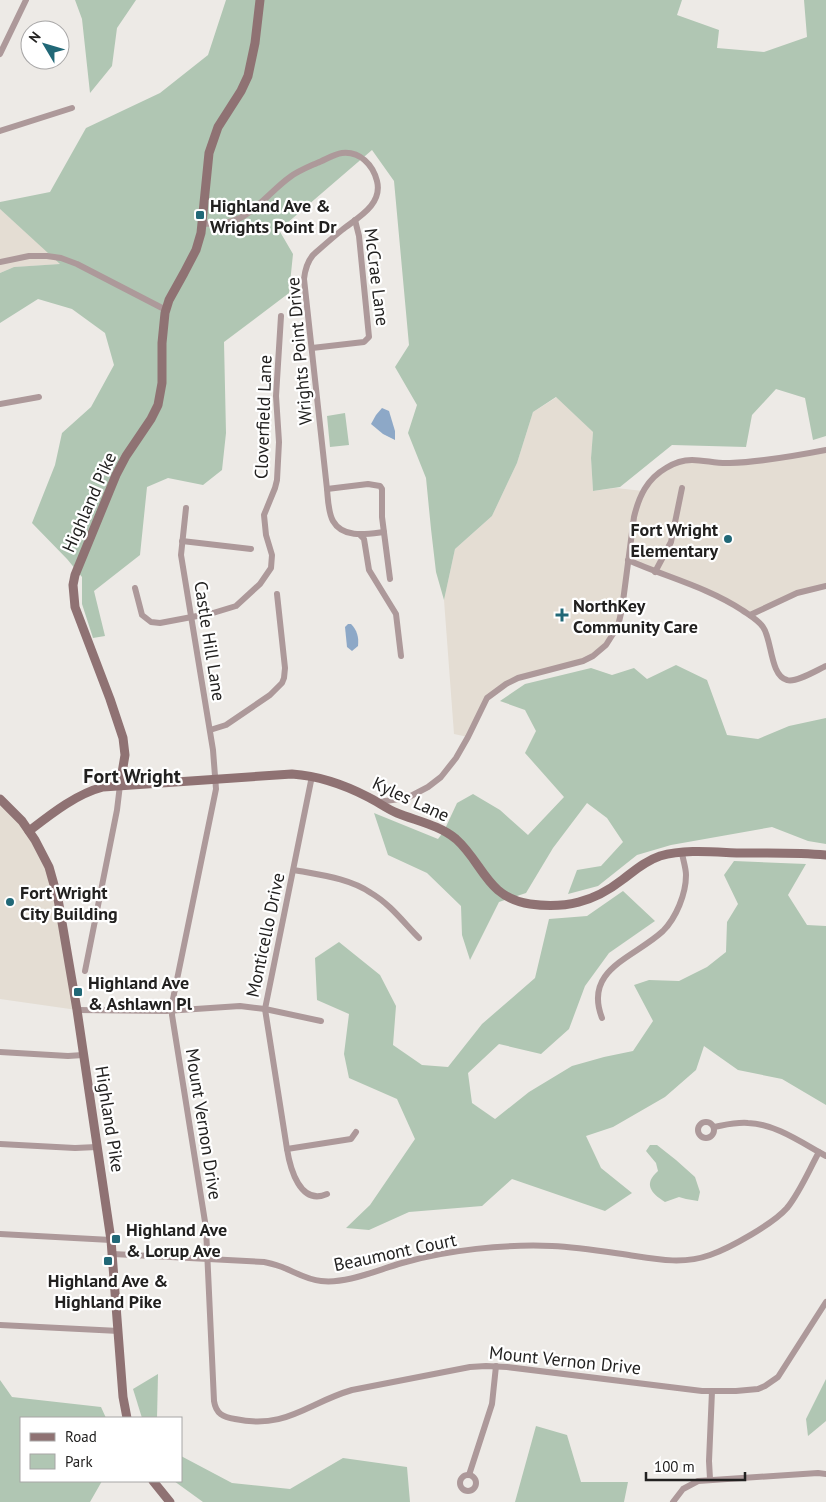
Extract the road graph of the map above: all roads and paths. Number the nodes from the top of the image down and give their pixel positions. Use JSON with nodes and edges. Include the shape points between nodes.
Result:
{"nodes":[{"id":1,"x":26,"y":0,"type":"edge"},
{"id":2,"x":260,"y":0,"type":"edge"},
{"id":3,"x":0,"y":54,"type":"edge"},
{"id":4,"x":72,"y":108,"type":"dead end"},
{"id":5,"x":0,"y":132,"type":"edge"},
{"id":6,"x":355,"y":220,"type":"junction"},
{"id":7,"x":203,"y":224,"type":"junction"},
{"id":8,"x":0,"y":262,"type":"edge"},
{"id":9,"x":166,"y":310,"type":"junction"},
{"id":10,"x":281,"y":316,"type":"dead end"},
{"id":11,"x":312,"y":348,"type":"junction"},
{"id":12,"x":39,"y":397,"type":"dead end"},
{"id":13,"x":0,"y":404,"type":"edge"},
{"id":14,"x":826,"y":450,"type":"edge"},
{"id":15,"x":682,"y":488,"type":"dead end"},
{"id":16,"x":327,"y":489,"type":"junction"},
{"id":17,"x":186,"y":508,"type":"dead end"},
{"id":18,"x":384,"y":532,"type":"junction"},
{"id":19,"x":360,"y":535,"type":"junction"},
{"id":20,"x":182,"y":541,"type":"junction"},
{"id":21,"x":251,"y":549,"type":"dead end"},
{"id":22,"x":628,"y":560,"type":"junction"},
{"id":23,"x":655,"y":572,"type":"junction"},
{"id":24,"x":390,"y":579,"type":"dead end"},
{"id":25,"x":826,"y":586,"type":"edge"},
{"id":26,"x":135,"y":588,"type":"dead end"},
{"id":27,"x":276,"y":594,"type":"dead end"},
{"id":28,"x":750,"y":615,"type":"junction"},
{"id":29,"x":192,"y":617,"type":"junction"},
{"id":30,"x":400,"y":656,"type":"dead end"},
{"id":31,"x":826,"y":666,"type":"edge"},
{"id":32,"x":210,"y":730,"type":"junction"},
{"id":33,"x":312,"y":776,"type":"junction"},
{"id":34,"x":216,"y":779,"type":"junction"},
{"id":35,"x":120,"y":785,"type":"junction"},
{"id":36,"x":0,"y":799,"type":"edge"},
{"id":37,"x":378,"y":802,"type":"junction"},
{"id":38,"x":29,"y":831,"type":"junction"},
{"id":39,"x":682,"y":853,"type":"junction"},
{"id":40,"x":826,"y":854,"type":"edge"},
{"id":41,"x":294,"y":870,"type":"junction"},
{"id":42,"x":419,"y":938,"type":"dead end"},
{"id":43,"x":85,"y":972,"type":"dead end"},
{"id":44,"x":265,"y":1009,"type":"junction"},
{"id":45,"x":77,"y":1010,"type":"junction"},
{"id":46,"x":172,"y":1010,"type":"junction"},
{"id":47,"x":602,"y":1018,"type":"dead end"},
{"id":48,"x":320,"y":1021,"type":"dead end"},
{"id":49,"x":0,"y":1052,"type":"edge"},
{"id":50,"x":83,"y":1055,"type":"junction"},
{"id":51,"x":714,"y":1127,"type":"dead end"},
{"id":52,"x":356,"y":1132,"type":"dead end"},
{"id":53,"x":0,"y":1144,"type":"edge"},
{"id":54,"x":97,"y":1147,"type":"junction"},
{"id":55,"x":287,"y":1149,"type":"junction"},
{"id":56,"x":819,"y":1152,"type":"junction"},
{"id":57,"x":826,"y":1156,"type":"edge"},
{"id":58,"x":327,"y":1194,"type":"dead end"},
{"id":59,"x":0,"y":1234,"type":"edge"},
{"id":60,"x":112,"y":1240,"type":"junction"},
{"id":61,"x":113,"y":1254,"type":"junction"},
{"id":62,"x":208,"y":1258,"type":"junction"},
{"id":63,"x":826,"y":1302,"type":"edge"},
{"id":64,"x":0,"y":1325,"type":"edge"},
{"id":65,"x":119,"y":1331,"type":"junction"},
{"id":66,"x":496,"y":1366,"type":"junction"},
{"id":67,"x":712,"y":1391,"type":"junction"},
{"id":68,"x":126,"y":1417,"type":"edge"},
{"id":69,"x":826,"y":1474,"type":"edge"},
{"id":70,"x":469,"y":1475,"type":"dead end"},
{"id":71,"x":710,"y":1479,"type":"junction"},
{"id":72,"x":154,"y":1482,"type":"edge"},
{"id":73,"x":170,"y":1502,"type":"edge"},
{"id":74,"x":673,"y":1502,"type":"edge"}],
"edges":[{"from":1,"to":3,"type":"street"},
{"from":2,"to":7,"type":"main road","name":"Highland Pike","via":[[248,76],[218,127],[209,153]]},
{"from":4,"to":5,"type":"street"},
{"from":6,"to":7,"type":"street","name":"Wrights Point Drive","via":[[373,203],[378,187],[367,162],[344,153],[292,175],[241,218]]},
{"from":6,"to":11,"type":"street","name":"Wrights Point Drive","via":[[308,261],[304,279]]},
{"from":6,"to":11,"type":"street","name":"McCrae Lane","via":[[369,337],[364,342]]},
{"from":7,"to":9,"type":"main road","name":"Highland Pike","via":[[196,250]]},
{"from":8,"to":9,"type":"street","via":[[29,256],[60,258]]},
{"from":9,"to":35,"type":"main road","name":"Highland Pike","via":[[158,405],[116,475],[73,585],[79,618],[122,734],[125,755]]},
{"from":10,"to":29,"type":"street","name":"Cloverfield Lane","via":[[276,396],[277,480],[264,515],[272,555],[271,568],[260,584],[236,606]]},
{"from":11,"to":16,"type":"street","name":"Wrights Point Drive"},
{"from":12,"to":13,"type":"street"},
{"from":14,"to":22,"type":"street","via":[[730,464],[681,461],[660,471],[648,483],[638,503]]},
{"from":15,"to":23,"type":"street","via":[[670,542]]},
{"from":16,"to":18,"type":"street","via":[[368,484],[380,486]]},
{"from":16,"to":19,"type":"street","name":"Wrights Point Drive","via":[[332,520],[343,530]]},
{"from":17,"to":20,"type":"street","name":"Castle Hill Lane"},
{"from":18,"to":19,"type":"street"},
{"from":18,"to":24,"type":"street"},
{"from":19,"to":30,"type":"street","via":[[366,544],[369,570],[396,614]]},
{"from":20,"to":21,"type":"street"},
{"from":20,"to":29,"type":"street","name":"Castle Hill Lane","via":[[181,555]]},
{"from":22,"to":23,"type":"street"},
{"from":22,"to":37,"type":"street","via":[[618,626],[606,645],[584,661],[506,684],[487,698],[459,752],[440,777],[407,798]]},
{"from":23,"to":28,"type":"street","via":[[716,595]]},
{"from":25,"to":28,"type":"street","via":[[797,593]]},
{"from":26,"to":29,"type":"street","via":[[142,615],[151,622],[160,624]]},
{"from":27,"to":32,"type":"street","via":[[285,668],[282,683],[226,725]]},
{"from":28,"to":31,"type":"street","via":[[763,626],[777,671],[782,677],[794,680]]},
{"from":29,"to":32,"type":"street","name":"Castle Hill Lane"},
{"from":32,"to":34,"type":"street","name":"Castle Hill Lane"},
{"from":33,"to":34,"type":"main road","name":"Kyles Lane","via":[[292,774]]},
{"from":33,"to":37,"type":"main road","name":"Kyles Lane","via":[[346,786]]},
{"from":33,"to":41,"type":"street","name":"Monticello Drive"},
{"from":34,"to":35,"type":"main road","name":"Kyles Lane"},
{"from":34,"to":46,"type":"street","name":"Mount Vernon Drive"},
{"from":35,"to":38,"type":"main road","name":"Kyles Lane","via":[[88,792]]},
{"from":35,"to":43,"type":"street","name":"Highland Pike"},
{"from":36,"to":38,"type":"main road"},
{"from":37,"to":39,"type":"main road","name":"Kyles Lane","via":[[444,831],[457,840],[493,887],[506,896],[529,904],[557,906],[583,902],[603,894],[654,859]]},
{"from":38,"to":45,"type":"main road","name":"Highland Pike","via":[[54,881]]},
{"from":39,"to":40,"type":"main road","name":"Kyles Lane"},
{"from":39,"to":47,"type":"street","via":[[686,878],[677,910],[663,930],[605,975],[597,996]]},
{"from":41,"to":42,"type":"street","via":[[362,887],[383,901]]},
{"from":41,"to":44,"type":"street","name":"Monticello Drive"},
{"from":44,"to":46,"type":"street","via":[[240,1006]]},
{"from":44,"to":48,"type":"street"},
{"from":44,"to":55,"type":"street","name":"Monticello Drive"},
{"from":45,"to":46,"type":"street"},
{"from":45,"to":50,"type":"main road","name":"Highland Pike"},
{"from":46,"to":62,"type":"street","name":"Mount Vernon Drive"},
{"from":49,"to":50,"type":"street"},
{"from":50,"to":54,"type":"main road","name":"Highland Pike"},
{"from":51,"to":56,"type":"street","via":[[738,1123],[765,1125]]},
{"from":52,"to":55,"type":"street","via":[[351,1139]]},
{"from":53,"to":54,"type":"street"},
{"from":54,"to":60,"type":"main road","name":"Highland Pike"},
{"from":55,"to":58,"type":"street","name":"Monticello Drive","via":[[292,1171],[303,1189],[313,1196]]},
{"from":56,"to":57,"type":"street"},
{"from":56,"to":62,"type":"street","name":"Beaumont Court","via":[[793,1198],[778,1216],[730,1246],[697,1259],[661,1260],[571,1247],[517,1246],[437,1254],[333,1282],[311,1280],[264,1262]]},
{"from":59,"to":60,"type":"street"},
{"from":60,"to":61,"type":"main road","name":"Highland Pike"},
{"from":61,"to":62,"type":"street","name":"Beaumont Court"},
{"from":61,"to":65,"type":"main road","name":"Highland Pike"},
{"from":62,"to":66,"type":"street","name":"Mount Vernon Drive","via":[[214,1401],[221,1416],[268,1422],[352,1390],[470,1367]]},
{"from":63,"to":67,"type":"street","name":"Mount Vernon Drive","via":[[772,1382],[750,1390]]},
{"from":64,"to":65,"type":"street"},
{"from":65,"to":68,"type":"main road","name":"Highland Pike"},
{"from":66,"to":67,"type":"street","name":"Mount Vernon Drive"},
{"from":66,"to":70,"type":"street","via":[[492,1404]]},
{"from":67,"to":71,"type":"street"},
{"from":69,"to":71,"type":"street"},
{"from":71,"to":74,"type":"street","via":[[688,1486]]},
{"from":72,"to":73,"type":"main road"}]}
